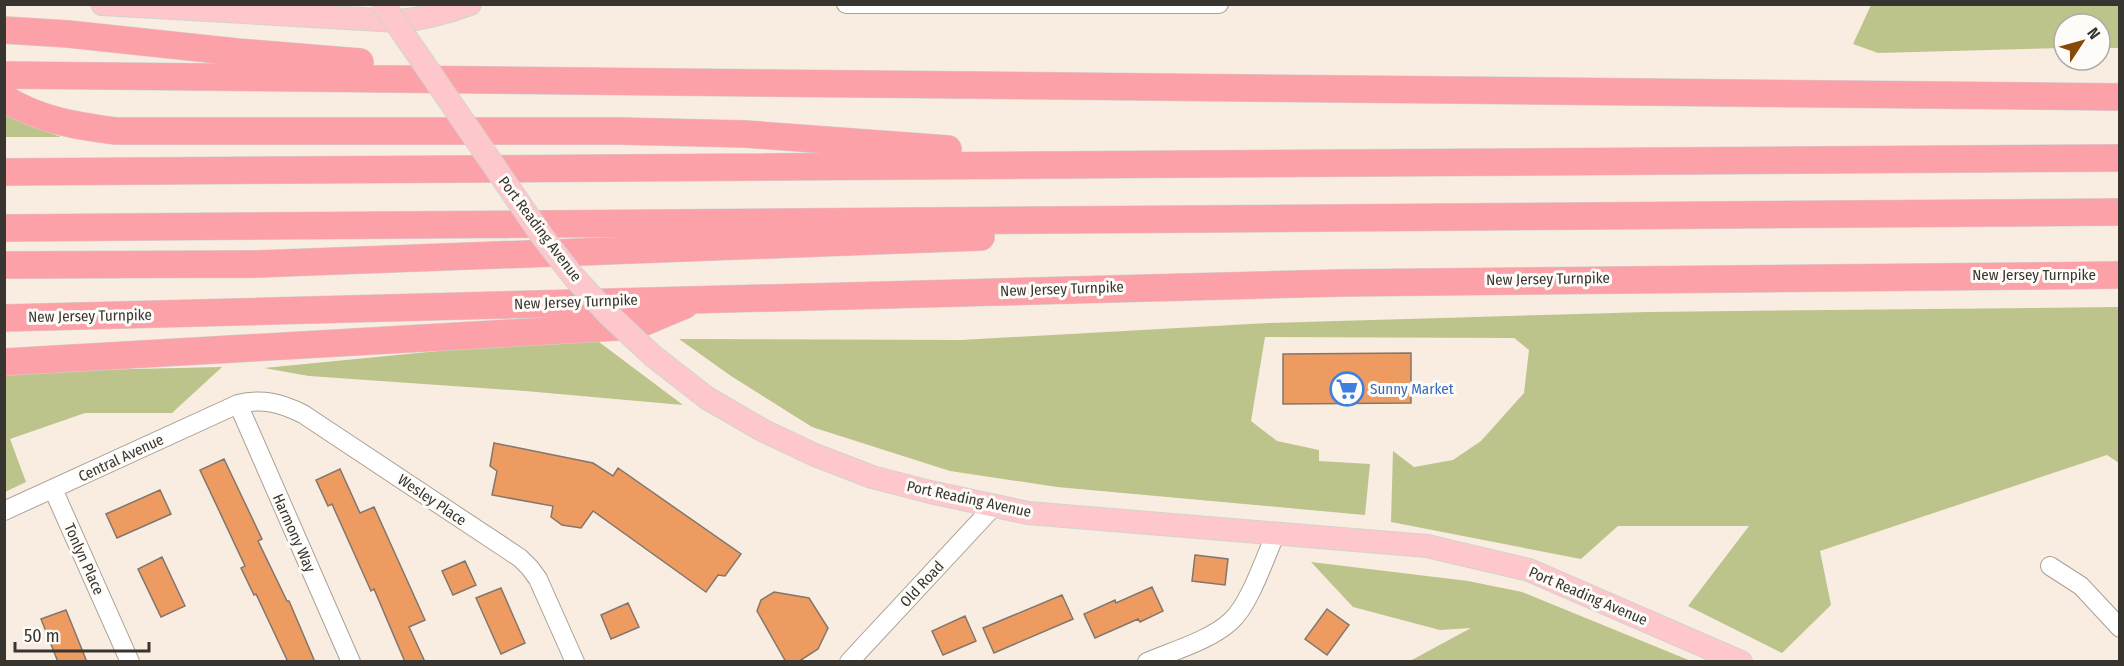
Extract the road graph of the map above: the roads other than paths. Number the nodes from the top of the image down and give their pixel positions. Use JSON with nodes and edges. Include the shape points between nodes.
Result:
{"nodes":[{"id":1,"x":102,"y":4,"type":"edge"},
{"id":2,"x":383,"y":4,"type":"edge"},
{"id":3,"x":470,"y":4,"type":"edge"},
{"id":4,"x":1219,"y":4,"type":"edge"},
{"id":5,"x":854,"y":5,"type":"edge"},
{"id":6,"x":976,"y":5,"type":"edge"},
{"id":7,"x":4,"y":30,"type":"edge"},
{"id":8,"x":4,"y":75,"type":"edge"},
{"id":9,"x":579,"y":81,"type":"junction"},
{"id":10,"x":2120,"y":97,"type":"edge"},
{"id":11,"x":4,"y":98,"type":"edge"},
{"id":12,"x":2120,"y":158,"type":"edge"},
{"id":13,"x":1104,"y":164,"type":"junction"},
{"id":14,"x":4,"y":172,"type":"edge"},
{"id":15,"x":2120,"y":212,"type":"edge"},
{"id":16,"x":1361,"y":218,"type":"junction"},
{"id":17,"x":4,"y":228,"type":"edge"},
{"id":18,"x":4,"y":265,"type":"edge"},
{"id":19,"x":2120,"y":275,"type":"edge"},
{"id":20,"x":702,"y":299,"type":"junction"},
{"id":21,"x":4,"y":318,"type":"edge"},
{"id":22,"x":4,"y":362,"type":"edge"},
{"id":23,"x":238,"y":404,"type":"junction"},
{"id":24,"x":54,"y":489,"type":"junction"},
{"id":25,"x":994,"y":506,"type":"junction"},
{"id":26,"x":4,"y":511,"type":"edge"},
{"id":27,"x":1276,"y":533,"type":"junction"},
{"id":28,"x":2050,"y":566,"type":"dead end"},
{"id":29,"x":2120,"y":628,"type":"edge"},
{"id":30,"x":130,"y":662,"type":"edge"},
{"id":31,"x":351,"y":662,"type":"edge"},
{"id":32,"x":575,"y":662,"type":"edge"},
{"id":33,"x":849,"y":662,"type":"edge"},
{"id":34,"x":1147,"y":662,"type":"edge"},
{"id":35,"x":1741,"y":662,"type":"edge"}],
"edges":[{"from":1,"to":3,"type":"main road","via":[[398,21],[446,14]]},
{"from":2,"to":25,"type":"main road","name":"Port Reading Avenue","bridge":true,"via":[[542,236],[609,315],[653,356],[707,398],[815,455],[872,477]]},
{"from":4,"to":6,"type":"street"},
{"from":5,"to":6,"type":"street"},
{"from":7,"to":9,"type":"highway"},
{"from":8,"to":9,"type":"highway"},
{"from":9,"to":10,"type":"highway"},
{"from":11,"to":13,"type":"highway","via":[[42,117],[78,127],[116,131],[746,134]]},
{"from":12,"to":13,"type":"highway"},
{"from":13,"to":14,"type":"highway"},
{"from":15,"to":16,"type":"highway"},
{"from":16,"to":17,"type":"highway"},
{"from":16,"to":18,"type":"highway","via":[[972,238],[257,264]]},
{"from":19,"to":20,"type":"highway","name":"New Jersey Turnpike","via":[[1340,282]]},
{"from":20,"to":21,"type":"highway","name":"New Jersey Turnpike"},
{"from":20,"to":22,"type":"highway","via":[[635,326]]},
{"from":23,"to":24,"type":"street","name":"Central Avenue"},
{"from":23,"to":31,"type":"street","name":"Harmony Way"},
{"from":23,"to":32,"type":"street","name":"Wesley Place","via":[[268,401],[303,414],[520,558],[538,579]]},
{"from":24,"to":26,"type":"street","name":"Central Avenue"},
{"from":24,"to":30,"type":"street","name":"Tonlyn Place"},
{"from":25,"to":27,"type":"main road","name":"Port Reading Avenue","via":[[1028,513]]},
{"from":25,"to":33,"type":"street","name":"Old Road"},
{"from":27,"to":34,"type":"street","via":[[1244,604],[1232,620],[1215,633]]},
{"from":27,"to":35,"type":"main road","name":"Port Reading Avenue","via":[[1427,546],[1529,570]]},
{"from":28,"to":29,"type":"street","via":[[2081,586]]}]}
